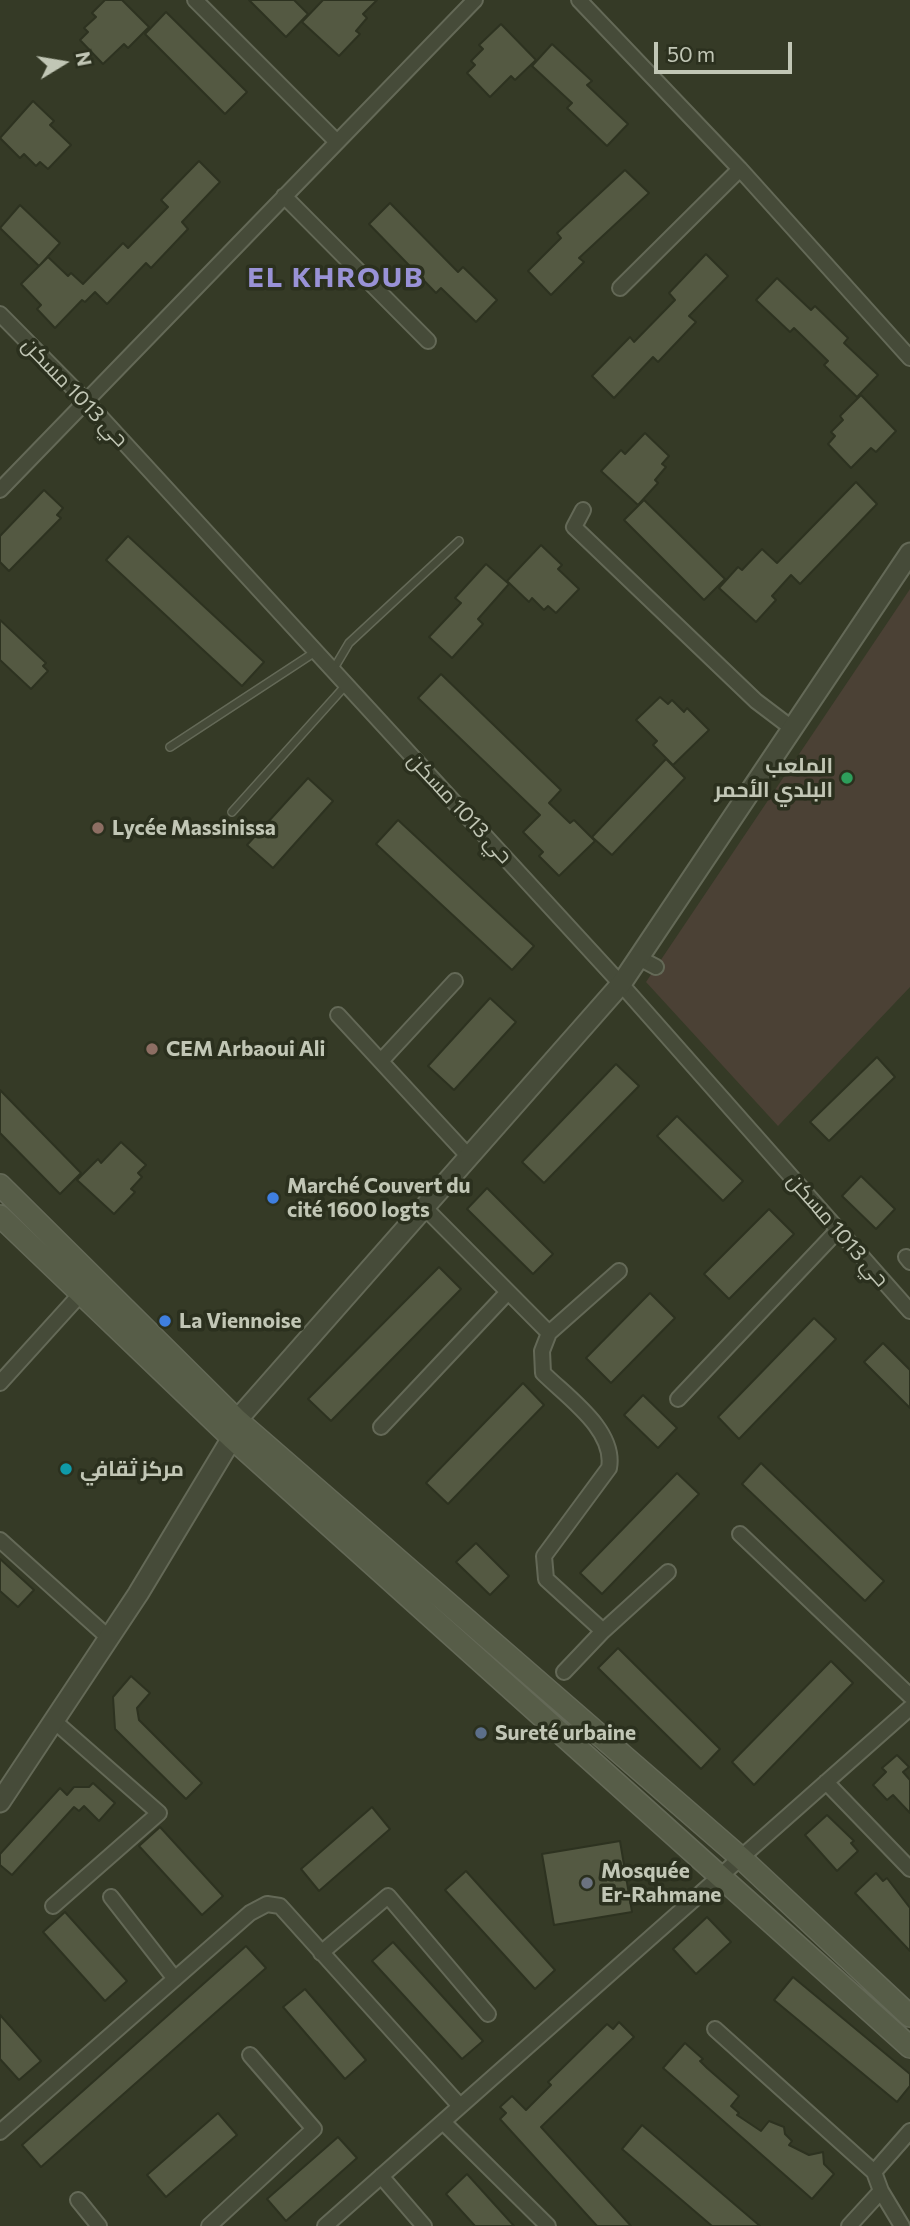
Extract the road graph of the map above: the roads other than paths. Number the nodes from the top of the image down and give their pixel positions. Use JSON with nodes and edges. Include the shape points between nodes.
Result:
{"nodes":[{"id":1,"x":195,"y":0,"type":"edge"},
{"id":2,"x":475,"y":0,"type":"edge"},
{"id":3,"x":579,"y":0,"type":"edge"},
{"id":4,"x":337,"y":142,"type":"junction"},
{"id":5,"x":740,"y":169,"type":"junction"},
{"id":6,"x":284,"y":196,"type":"junction"},
{"id":7,"x":620,"y":288,"type":"dead end"},
{"id":8,"x":0,"y":314,"type":"edge"},
{"id":9,"x":428,"y":341,"type":"dead end"},
{"id":10,"x":910,"y":358,"type":"edge"},
{"id":11,"x":85,"y":400,"type":"junction"},
{"id":12,"x":0,"y":490,"type":"edge"},
{"id":13,"x":583,"y":510,"type":"dead end"},
{"id":14,"x":459,"y":541,"type":"dead end"},
{"id":15,"x":910,"y":552,"type":"edge"},
{"id":16,"x":316,"y":652,"type":"junction"},
{"id":17,"x":333,"y":670,"type":"junction"},
{"id":18,"x":346,"y":685,"type":"junction"},
{"id":19,"x":793,"y":729,"type":"junction"},
{"id":20,"x":170,"y":747,"type":"dead end"},
{"id":21,"x":232,"y":811,"type":"dead end"},
{"id":22,"x":639,"y":958,"type":"junction"},
{"id":23,"x":656,"y":967,"type":"dead end"},
{"id":24,"x":455,"y":981,"type":"dead end"},
{"id":25,"x":621,"y":984,"type":"junction"},
{"id":26,"x":338,"y":1015,"type":"dead end"},
{"id":27,"x":381,"y":1062,"type":"junction"},
{"id":28,"x":470,"y":1158,"type":"junction"},
{"id":29,"x":0,"y":1185,"type":"edge"},
{"id":30,"x":426,"y":1209,"type":"junction"},
{"id":31,"x":0,"y":1216,"type":"edge"},
{"id":32,"x":838,"y":1230,"type":"junction"},
{"id":33,"x":619,"y":1271,"type":"dead end"},
{"id":34,"x":94,"y":1279,"type":"junction"},
{"id":35,"x":508,"y":1292,"type":"junction"},
{"id":36,"x":80,"y":1295,"type":"junction"},
{"id":37,"x":910,"y":1311,"type":"edge"},
{"id":38,"x":549,"y":1333,"type":"junction"},
{"id":39,"x":0,"y":1383,"type":"edge"},
{"id":40,"x":678,"y":1399,"type":"dead end"},
{"id":41,"x":381,"y":1427,"type":"dead end"},
{"id":42,"x":234,"y":1429,"type":"junction"},
{"id":43,"x":740,"y":1534,"type":"dead end"},
{"id":44,"x":0,"y":1540,"type":"edge"},
{"id":45,"x":668,"y":1572,"type":"dead end"},
{"id":46,"x":603,"y":1631,"type":"junction"},
{"id":47,"x":109,"y":1638,"type":"junction"},
{"id":48,"x":564,"y":1672,"type":"dead end"},
{"id":49,"x":910,"y":1696,"type":"edge"},
{"id":50,"x":910,"y":1708,"type":"edge"},
{"id":51,"x":53,"y":1720,"type":"junction"},
{"id":52,"x":826,"y":1782,"type":"junction"},
{"id":53,"x":0,"y":1802,"type":"edge"},
{"id":54,"x":741,"y":1858,"type":"junction"},
{"id":55,"x":910,"y":1869,"type":"edge"},
{"id":56,"x":722,"y":1875,"type":"junction"},
{"id":57,"x":111,"y":1897,"type":"dead end"},
{"id":58,"x":53,"y":1906,"type":"dead end"},
{"id":59,"x":321,"y":1953,"type":"junction"},
{"id":60,"x":175,"y":1979,"type":"junction"},
{"id":61,"x":488,"y":2014,"type":"dead end"},
{"id":62,"x":910,"y":2016,"type":"edge"},
{"id":63,"x":715,"y":2029,"type":"dead end"},
{"id":64,"x":910,"y":2047,"type":"edge"},
{"id":65,"x":250,"y":2055,"type":"dead end"},
{"id":66,"x":460,"y":2106,"type":"junction"},
{"id":67,"x":443,"y":2122,"type":"junction"},
{"id":68,"x":2,"y":2127,"type":"edge"},
{"id":69,"x":910,"y":2131,"type":"edge"},
{"id":70,"x":874,"y":2172,"type":"junction"},
{"id":71,"x":381,"y":2176,"type":"junction"},
{"id":72,"x":881,"y":2191,"type":"junction"},
{"id":73,"x":78,"y":2200,"type":"dead end"},
{"id":74,"x":226,"y":2220,"type":"edge"},
{"id":75,"x":99,"y":2226,"type":"edge"},
{"id":76,"x":209,"y":2226,"type":"edge"},
{"id":77,"x":325,"y":2226,"type":"edge"},
{"id":78,"x":424,"y":2226,"type":"edge"},
{"id":79,"x":548,"y":2226,"type":"edge"},
{"id":80,"x":849,"y":2226,"type":"edge"},
{"id":81,"x":902,"y":2226,"type":"edge"}],
"edges":[{"from":1,"to":4,"type":"street"},
{"from":2,"to":4,"type":"street"},
{"from":3,"to":5,"type":"street"},
{"from":4,"to":6,"type":"street"},
{"from":5,"to":7,"type":"street"},
{"from":5,"to":10,"type":"street"},
{"from":6,"to":9,"type":"street"},
{"from":6,"to":11,"type":"street"},
{"from":8,"to":11,"type":"street","name":"حي 1013 مسكن"},
{"from":11,"to":12,"type":"street"},
{"from":11,"to":16,"type":"street","name":"حي 1013 مسكن"},
{"from":13,"to":19,"type":"street","via":[[574,527],[756,701]]},
{"from":14,"to":17,"type":"lane","via":[[349,643]]},
{"from":15,"to":19,"type":"street"},
{"from":16,"to":17,"type":"street","name":"حي 1013 مسكن"},
{"from":16,"to":20,"type":"lane"},
{"from":17,"to":18,"type":"street","name":"حي 1013 مسكن"},
{"from":18,"to":21,"type":"lane"},
{"from":18,"to":25,"type":"street","name":"حي 1013 مسكن"},
{"from":19,"to":22,"type":"street"},
{"from":22,"to":23,"type":"street"},
{"from":22,"to":25,"type":"street"},
{"from":24,"to":27,"type":"street"},
{"from":25,"to":28,"type":"street"},
{"from":25,"to":32,"type":"street","name":"حي 1013 مسكن"},
{"from":26,"to":27,"type":"street"},
{"from":27,"to":28,"type":"street"},
{"from":28,"to":30,"type":"street"},
{"from":29,"to":34,"type":"main road"},
{"from":30,"to":35,"type":"street"},
{"from":30,"to":42,"type":"street"},
{"from":31,"to":36,"type":"main road"},
{"from":32,"to":37,"type":"street","name":"حي 1013 مسكن"},
{"from":32,"to":40,"type":"street"},
{"from":33,"to":38,"type":"street"},
{"from":34,"to":36,"type":"street"},
{"from":34,"to":42,"type":"main road"},
{"from":35,"to":38,"type":"street"},
{"from":35,"to":41,"type":"street"},
{"from":36,"to":39,"type":"street"},
{"from":36,"to":42,"type":"main road"},
{"from":38,"to":46,"type":"street","via":[[542,1351],[543,1373],[603,1434],[611,1457],[609,1468],[544,1556],[543,1568],[546,1579]]},
{"from":42,"to":47,"type":"street"},
{"from":42,"to":54,"type":"main road"},
{"from":42,"to":56,"type":"main road"},
{"from":43,"to":49,"type":"street"},
{"from":44,"to":47,"type":"street"},
{"from":45,"to":46,"type":"street"},
{"from":46,"to":48,"type":"street"},
{"from":47,"to":51,"type":"street"},
{"from":50,"to":52,"type":"street"},
{"from":51,"to":53,"type":"street"},
{"from":51,"to":58,"type":"street","via":[[159,1813]]},
{"from":52,"to":54,"type":"street"},
{"from":52,"to":55,"type":"street"},
{"from":54,"to":56,"type":"street"},
{"from":54,"to":62,"type":"main road"},
{"from":56,"to":64,"type":"main road"},
{"from":56,"to":66,"type":"street"},
{"from":57,"to":60,"type":"street"},
{"from":59,"to":60,"type":"street","via":[[280,1906],[267,1904],[250,1913]]},
{"from":59,"to":61,"type":"street","via":[[388,1896]]},
{"from":59,"to":66,"type":"street"},
{"from":60,"to":68,"type":"street"},
{"from":63,"to":70,"type":"street"},
{"from":65,"to":74,"type":"street","via":[[314,2129]]},
{"from":66,"to":67,"type":"street"},
{"from":67,"to":71,"type":"street"},
{"from":67,"to":79,"type":"street"},
{"from":69,"to":70,"type":"street"},
{"from":70,"to":72,"type":"street"},
{"from":71,"to":77,"type":"street"},
{"from":71,"to":78,"type":"street"},
{"from":72,"to":80,"type":"street"},
{"from":72,"to":81,"type":"street"},
{"from":73,"to":75,"type":"street"},
{"from":74,"to":76,"type":"street"}]}
